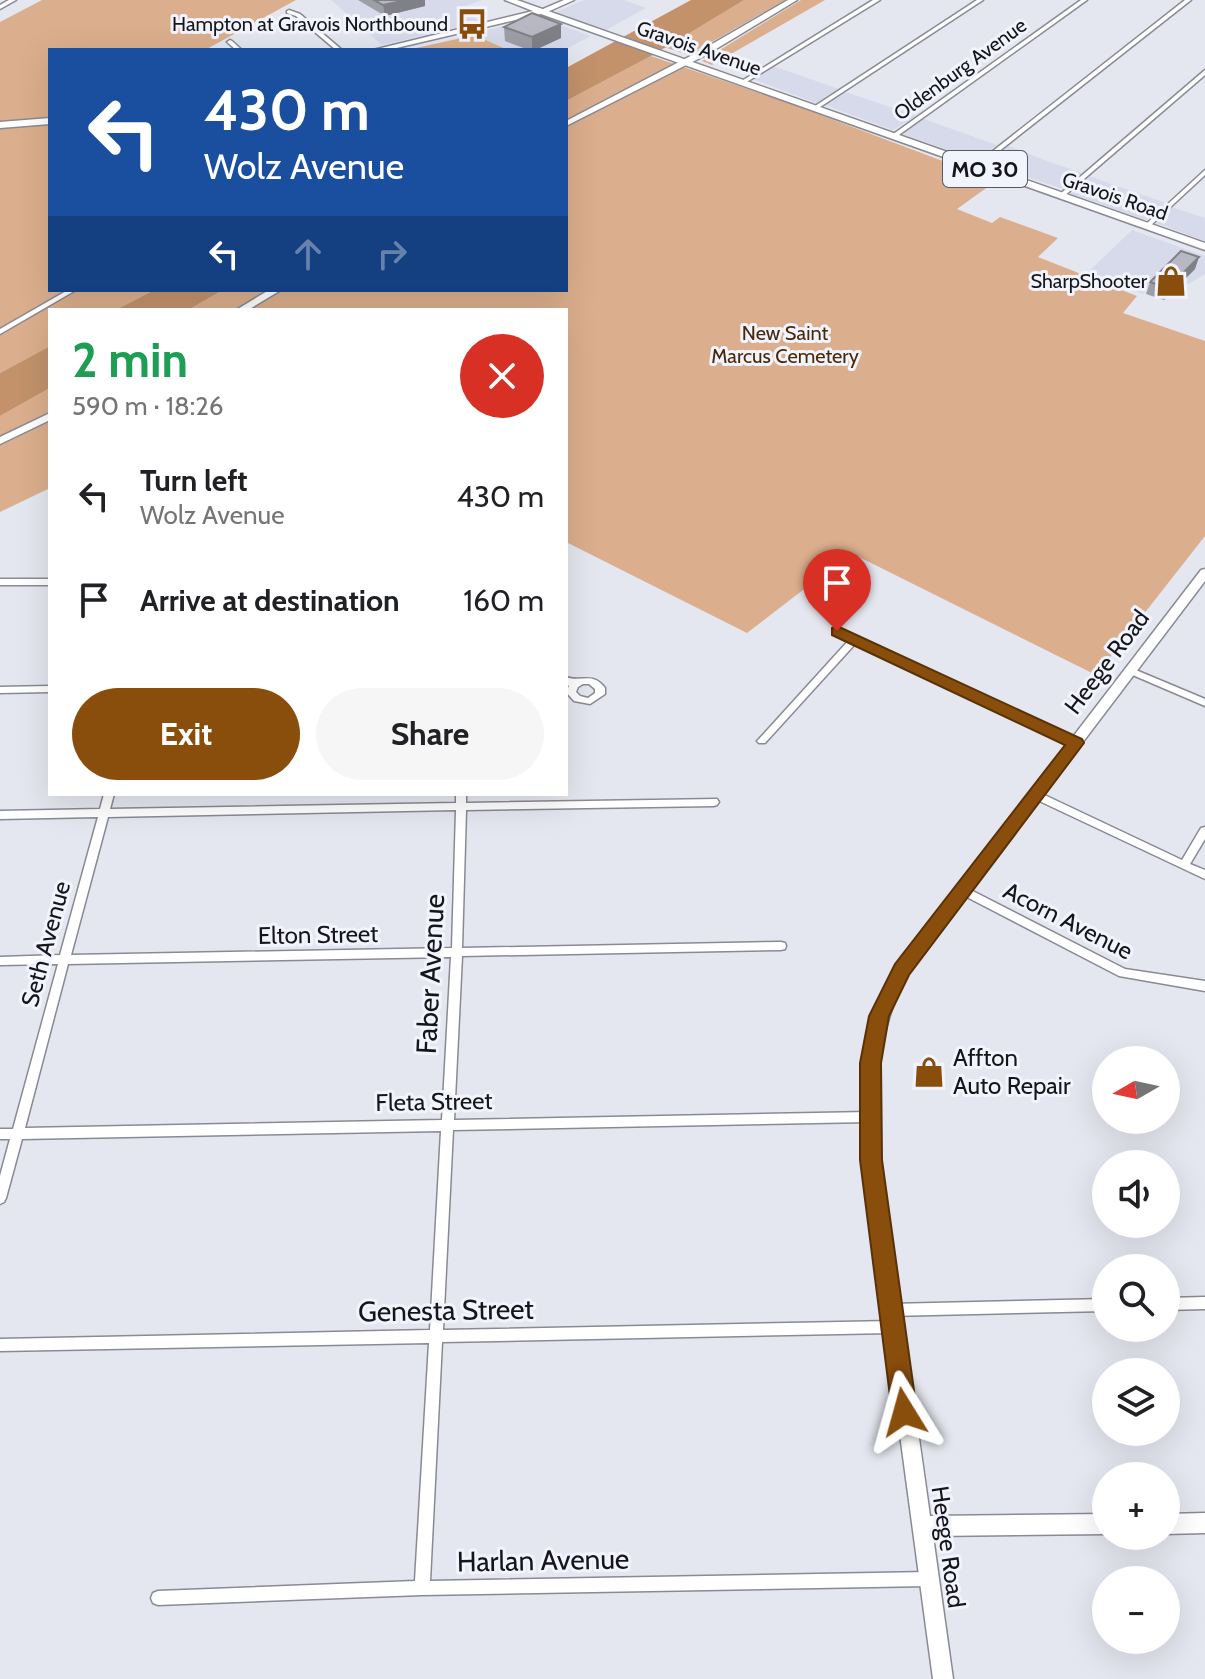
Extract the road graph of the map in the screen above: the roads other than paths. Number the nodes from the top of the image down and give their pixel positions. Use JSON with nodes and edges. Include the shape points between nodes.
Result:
{"nodes":[{"id":1,"x":13,"y":0,"type":"edge"},
{"id":2,"x":509,"y":0,"type":"edge"},
{"id":3,"x":570,"y":0,"type":"edge"},
{"id":4,"x":793,"y":0,"type":"edge"},
{"id":5,"x":877,"y":0,"type":"edge"},
{"id":6,"x":980,"y":0,"type":"edge"},
{"id":7,"x":1084,"y":0,"type":"edge"},
{"id":8,"x":1188,"y":0,"type":"edge"},
{"id":9,"x":0,"y":7,"type":"edge"},
{"id":10,"x":289,"y":12,"type":"dead end"},
{"id":11,"x":540,"y":12,"type":"junction"},
{"id":12,"x":230,"y":42,"type":"dead end"},
{"id":13,"x":237,"y":48,"type":"edge"},
{"id":14,"x":337,"y":48,"type":"edge"},
{"id":15,"x":386,"y":48,"type":"edge"},
{"id":16,"x":687,"y":62,"type":"junction"},
{"id":17,"x":1205,"y":72,"type":"edge"},
{"id":18,"x":743,"y":82,"type":"junction"},
{"id":19,"x":786,"y":97,"type":"joint"},
{"id":20,"x":815,"y":108,"type":"junction"},
{"id":21,"x":48,"y":121,"type":"edge"},
{"id":22,"x":568,"y":123,"type":"edge"},
{"id":23,"x":0,"y":125,"type":"edge"},
{"id":24,"x":894,"y":136,"type":"junction"},
{"id":25,"x":977,"y":166,"type":"junction"},
{"id":26,"x":1205,"y":172,"type":"edge"},
{"id":27,"x":1061,"y":196,"type":"junction"},
{"id":28,"x":1147,"y":226,"type":"junction"},
{"id":29,"x":1205,"y":247,"type":"edge"},
{"id":30,"x":70,"y":292,"type":"edge"},
{"id":31,"x":272,"y":292,"type":"edge"},
{"id":32,"x":244,"y":308,"type":"edge"},
{"id":33,"x":0,"y":332,"type":"edge"},
{"id":34,"x":48,"y":417,"type":"edge"},
{"id":35,"x":0,"y":441,"type":"edge"},
{"id":36,"x":1205,"y":573,"type":"edge"},
{"id":37,"x":0,"y":582,"type":"edge"},
{"id":38,"x":48,"y":582,"type":"edge"},
{"id":39,"x":837,"y":631,"type":"dead end"},
{"id":40,"x":855,"y":639,"type":"junction"},
{"id":41,"x":1131,"y":671,"type":"junction"},
{"id":42,"x":48,"y":689,"type":"edge"},
{"id":43,"x":0,"y":690,"type":"edge"},
{"id":44,"x":1205,"y":703,"type":"edge"},
{"id":45,"x":762,"y":741,"type":"dead end"},
{"id":46,"x":1076,"y":743,"type":"junction"},
{"id":47,"x":1036,"y":795,"type":"junction"},
{"id":48,"x":108,"y":796,"type":"edge"},
{"id":49,"x":460,"y":800,"type":"edge"},
{"id":50,"x":714,"y":802,"type":"dead end"},
{"id":51,"x":104,"y":813,"type":"junction"},
{"id":52,"x":0,"y":815,"type":"edge"},
{"id":53,"x":1205,"y":831,"type":"edge"},
{"id":54,"x":1184,"y":865,"type":"junction"},
{"id":55,"x":1205,"y":875,"type":"edge"},
{"id":56,"x":963,"y":890,"type":"junction"},
{"id":57,"x":781,"y":946,"type":"dead end"},
{"id":58,"x":457,"y":953,"type":"junction"},
{"id":59,"x":64,"y":960,"type":"junction"},
{"id":60,"x":0,"y":961,"type":"edge"},
{"id":61,"x":1205,"y":986,"type":"edge"},
{"id":62,"x":869,"y":1117,"type":"junction"},
{"id":63,"x":446,"y":1124,"type":"junction"},
{"id":64,"x":0,"y":1134,"type":"edge"},
{"id":65,"x":17,"y":1134,"type":"junction"},
{"id":66,"x":0,"y":1198,"type":"edge"},
{"id":67,"x":1205,"y":1303,"type":"edge"},
{"id":68,"x":1180,"y":1304,"type":"edge"},
{"id":69,"x":1092,"y":1306,"type":"edge"},
{"id":70,"x":891,"y":1318,"type":"junction"},
{"id":71,"x":436,"y":1334,"type":"junction"},
{"id":72,"x":0,"y":1345,"type":"edge"},
{"id":73,"x":1205,"y":1523,"type":"edge"},
{"id":74,"x":1092,"y":1524,"type":"edge"},
{"id":75,"x":1180,"y":1524,"type":"edge"},
{"id":76,"x":921,"y":1526,"type":"junction"},
{"id":77,"x":928,"y":1579,"type":"junction"},
{"id":78,"x":422,"y":1588,"type":"junction"},
{"id":79,"x":158,"y":1598,"type":"dead end"},
{"id":80,"x":943,"y":1679,"type":"edge"}],
"edges":[{"from":1,"to":9,"type":"street"},
{"from":2,"to":11,"type":"main road","name":"Gravois Avenue","number":"MO 30"},
{"from":3,"to":11,"type":"street"},
{"from":4,"to":16,"type":"street"},
{"from":5,"to":18,"type":"street"},
{"from":6,"to":20,"type":"street"},
{"from":7,"to":24,"type":"street","name":"Oldenburg Avenue"},
{"from":8,"to":25,"type":"street"},
{"from":10,"to":14,"type":"street"},
{"from":11,"to":15,"type":"main road"},
{"from":11,"to":16,"type":"main road","name":"Gravois Avenue","number":"MO 30"},
{"from":12,"to":13,"type":"street"},
{"from":16,"to":18,"type":"main road","name":"Gravois Avenue","number":"MO 30"},
{"from":16,"to":22,"type":"street"},
{"from":17,"to":27,"type":"street"},
{"from":18,"to":19,"type":"main road","name":"Gravois Avenue","number":"MO 30"},
{"from":19,"to":20,"type":"main road","name":"Gravois Road","number":"MO 30"},
{"from":20,"to":24,"type":"main road","name":"Gravois Road","number":"MO 30"},
{"from":21,"to":23,"type":"main road"},
{"from":24,"to":25,"type":"main road","name":"Gravois Road","number":"MO 30"},
{"from":25,"to":27,"type":"main road","name":"Gravois Road","number":"MO 30"},
{"from":26,"to":28,"type":"street"},
{"from":27,"to":28,"type":"main road","name":"Gravois Road","number":"MO 30"},
{"from":28,"to":29,"type":"main road","name":"Gravois Road","number":"MO 30"},
{"from":30,"to":33,"type":"street"},
{"from":31,"to":32,"type":"street"},
{"from":34,"to":35,"type":"street"},
{"from":36,"to":41,"type":"street","name":"Heege Road"},
{"from":37,"to":38,"type":"street"},
{"from":39,"to":40,"type":"street"},
{"from":40,"to":45,"type":"street"},
{"from":40,"to":46,"type":"street"},
{"from":41,"to":44,"type":"street"},
{"from":41,"to":46,"type":"street","name":"Heege Road"},
{"from":42,"to":43,"type":"street"},
{"from":46,"to":47,"type":"street","name":"Heege Road"},
{"from":47,"to":54,"type":"street"},
{"from":47,"to":56,"type":"street","name":"Heege Road"},
{"from":48,"to":51,"type":"street","name":"Seth Avenue"},
{"from":49,"to":50,"type":"street"},
{"from":49,"to":51,"type":"street"},
{"from":49,"to":58,"type":"street","name":"Faber Avenue"},
{"from":51,"to":52,"type":"street"},
{"from":51,"to":59,"type":"street","name":"Seth Avenue"},
{"from":53,"to":54,"type":"street"},
{"from":54,"to":55,"type":"street"},
{"from":56,"to":61,"type":"street","name":"Acorn Avenue","via":[[1123,973]]},
{"from":56,"to":62,"type":"street","name":"Heege Road","via":[[883,1001],[870,1063]]},
{"from":57,"to":58,"type":"street","name":"Elton Street"},
{"from":58,"to":59,"type":"street","name":"Elton Street"},
{"from":58,"to":63,"type":"street","name":"Faber Avenue"},
{"from":59,"to":60,"type":"street","name":"Elton Street"},
{"from":59,"to":65,"type":"street","name":"Seth Avenue"},
{"from":62,"to":63,"type":"street","name":"Fleta Street"},
{"from":62,"to":70,"type":"street","name":"Heege Road"},
{"from":63,"to":65,"type":"street","name":"Fleta Street"},
{"from":63,"to":71,"type":"street","name":"Faber Avenue"},
{"from":64,"to":65,"type":"street","name":"Fleta Street"},
{"from":65,"to":66,"type":"street","name":"Seth Avenue"},
{"from":67,"to":68,"type":"street"},
{"from":69,"to":70,"type":"street","name":"Genesta Street"},
{"from":70,"to":71,"type":"street","name":"Genesta Street"},
{"from":70,"to":76,"type":"street","name":"Heege Road"},
{"from":71,"to":72,"type":"street","name":"Genesta Street"},
{"from":71,"to":78,"type":"street","name":"Faber Avenue"},
{"from":73,"to":75,"type":"street"},
{"from":74,"to":76,"type":"street"},
{"from":76,"to":77,"type":"street","name":"Heege Road"},
{"from":77,"to":78,"type":"street","name":"Harlan Avenue"},
{"from":77,"to":80,"type":"street","name":"Heege Road"},
{"from":78,"to":79,"type":"street","name":"Harlan Avenue"}]}
